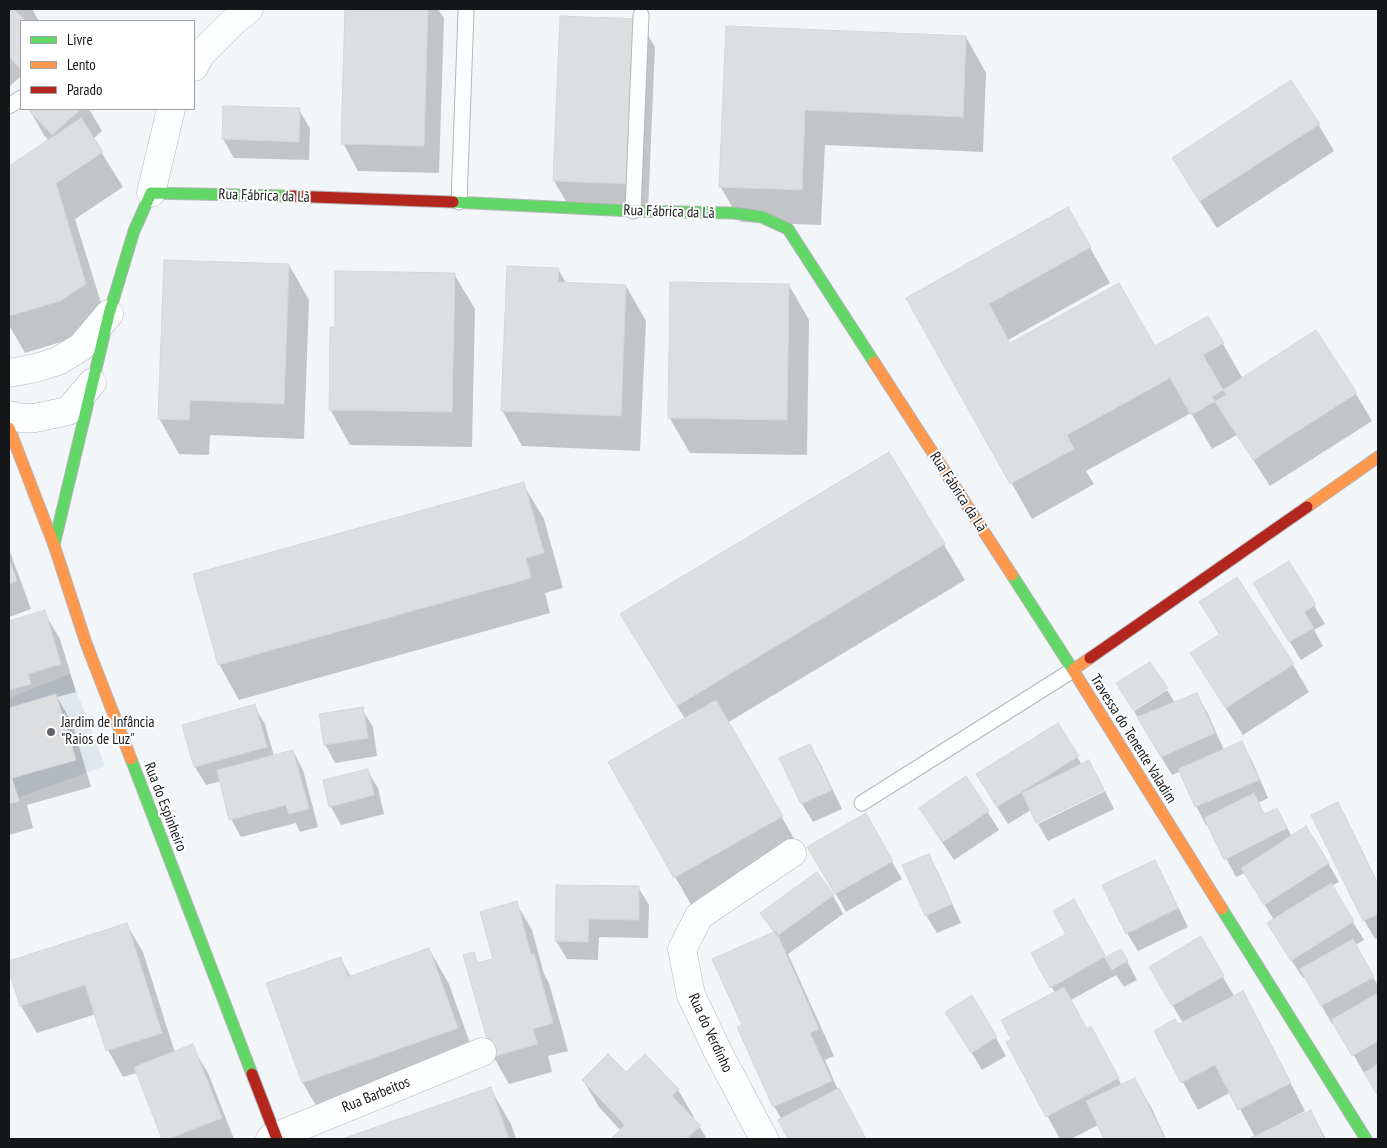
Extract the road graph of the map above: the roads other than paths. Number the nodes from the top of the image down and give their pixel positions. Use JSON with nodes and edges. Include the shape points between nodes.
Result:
{"nodes":[{"id":1,"x":250,"y":9,"type":"edge"},
{"id":2,"x":466,"y":12,"type":"dead end"},
{"id":3,"x":641,"y":15,"type":"dead end"},
{"id":4,"x":195,"y":64,"type":"edge"},
{"id":5,"x":20,"y":99,"type":"edge"},
{"id":6,"x":9,"y":106,"type":"edge"},
{"id":7,"x":171,"y":110,"type":"edge"},
{"id":8,"x":151,"y":193,"type":"junction"},
{"id":9,"x":459,"y":202,"type":"junction"},
{"id":10,"x":633,"y":211,"type":"junction"},
{"id":11,"x":109,"y":314,"type":"junction"},
{"id":12,"x":9,"y":373,"type":"edge"},
{"id":13,"x":92,"y":384,"type":"junction"},
{"id":14,"x":9,"y":415,"type":"edge"},
{"id":15,"x":9,"y":428,"type":"edge"},
{"id":16,"x":1378,"y":457,"type":"edge"},
{"id":17,"x":54,"y":545,"type":"junction"},
{"id":18,"x":1073,"y":670,"type":"junction"},
{"id":19,"x":862,"y":803,"type":"dead end"},
{"id":20,"x":792,"y":853,"type":"dead end"},
{"id":21,"x":482,"y":1052,"type":"dead end"},
{"id":22,"x":274,"y":1138,"type":"edge"},
{"id":23,"x":764,"y":1139,"type":"edge"},
{"id":24,"x":1366,"y":1139,"type":"edge"}],
"edges":[{"from":1,"to":4,"type":"street","via":[[200,55]]},
{"from":2,"to":9,"type":"lane"},
{"from":3,"to":10,"type":"lane"},
{"from":5,"to":6,"type":"lane"},
{"from":7,"to":8,"type":"street"},
{"from":8,"to":9,"type":"street","name":"Rua Fábrica da Lã"},
{"from":8,"to":11,"type":"street","via":[[134,231]]},
{"from":9,"to":10,"type":"street","name":"Rua Fábrica da Lã"},
{"from":10,"to":18,"type":"street","name":"Rua Fábrica da Lã","via":[[734,213],[762,217],[788,229]]},
{"from":11,"to":12,"type":"street","via":[[81,347],[58,362]]},
{"from":11,"to":13,"type":"street"},
{"from":13,"to":14,"type":"street","via":[[68,411],[35,418]]},
{"from":13,"to":17,"type":"street"},
{"from":15,"to":17,"type":"street","name":"Rua do Espinheiro"},
{"from":16,"to":18,"type":"street","name":"Travessa do Tenente Valadim"},
{"from":17,"to":22,"type":"street","name":"Rua do Espinheiro","via":[[90,652]]},
{"from":18,"to":19,"type":"lane"},
{"from":18,"to":24,"type":"street","name":"Travessa do Tenente Valadim"},
{"from":20,"to":23,"type":"street","name":"Rua do Verdinho","via":[[699,916],[682,949],[691,996]]},
{"from":21,"to":22,"type":"street","name":"Rua Barbeitos"}]}
